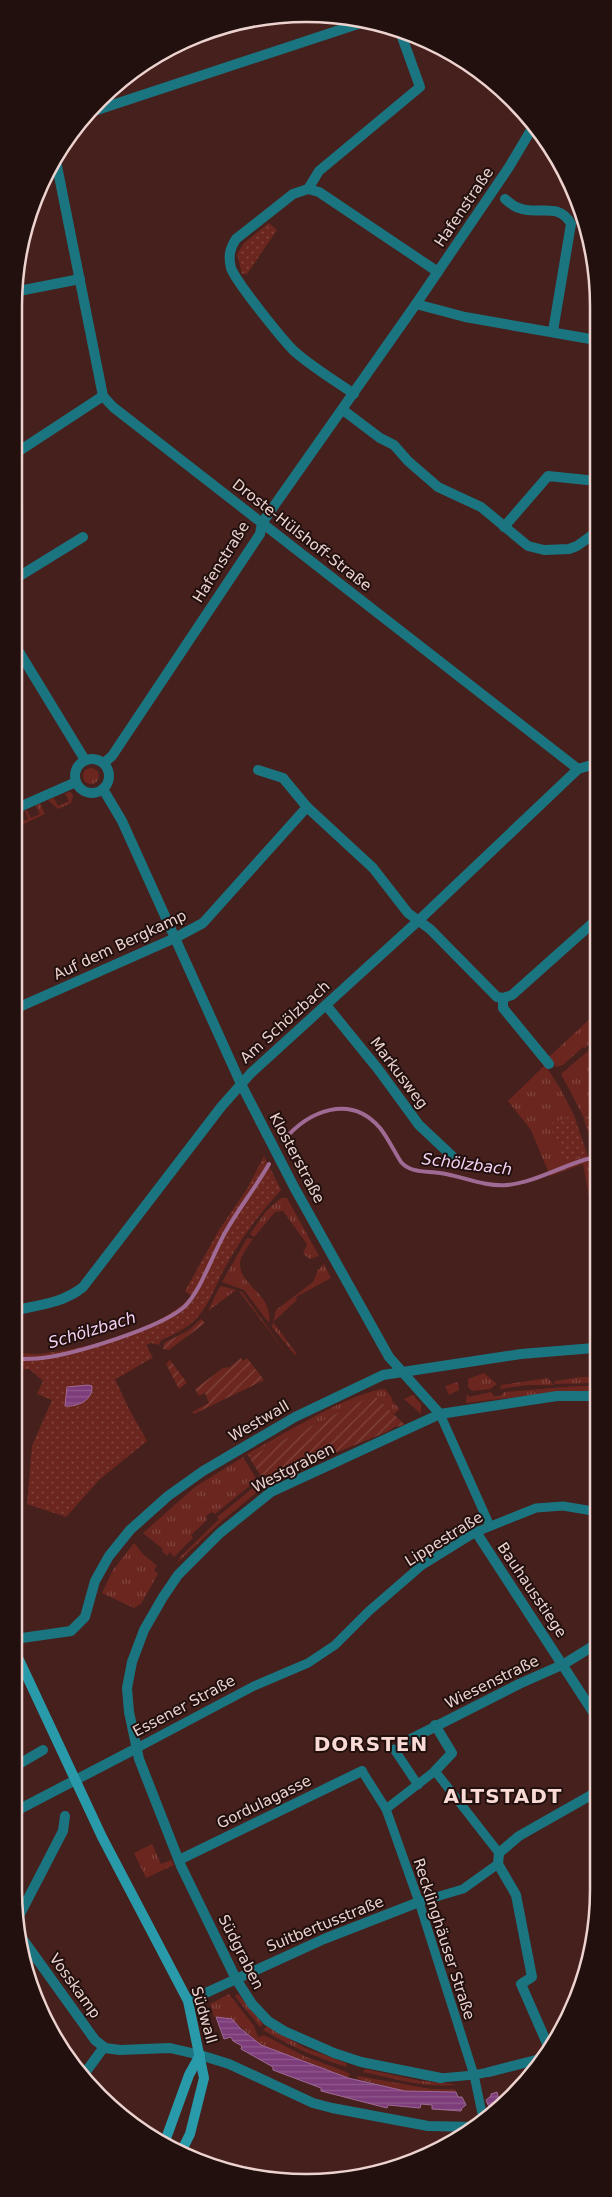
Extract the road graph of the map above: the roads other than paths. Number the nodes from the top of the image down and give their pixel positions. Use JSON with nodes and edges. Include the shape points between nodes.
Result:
{"nodes":[{"id":1,"x":351,"y":26,"type":"edge"},
{"id":2,"x":403,"y":40,"type":"edge"},
{"id":3,"x":104,"y":108,"type":"edge"},
{"id":4,"x":530,"y":132,"type":"edge"},
{"id":5,"x":58,"y":169,"type":"edge"},
{"id":6,"x":308,"y":189,"type":"junction"},
{"id":7,"x":505,"y":199,"type":"dead end"},
{"id":8,"x":438,"y":272,"type":"junction"},
{"id":9,"x":80,"y":279,"type":"junction"},
{"id":10,"x":23,"y":290,"type":"edge"},
{"id":11,"x":416,"y":304,"type":"junction"},
{"id":12,"x":553,"y":331,"type":"junction"},
{"id":13,"x":590,"y":339,"type":"edge"},
{"id":14,"x":354,"y":394,"type":"junction"},
{"id":15,"x":103,"y":396,"type":"junction"},
{"id":16,"x":344,"y":410,"type":"junction"},
{"id":17,"x":22,"y":449,"type":"edge"},
{"id":18,"x":587,"y":480,"type":"dead end"},
{"id":19,"x":262,"y":523,"type":"junction"},
{"id":20,"x":504,"y":527,"type":"junction"},
{"id":21,"x":83,"y":537,"type":"dead end"},
{"id":22,"x":590,"y":537,"type":"edge"},
{"id":23,"x":22,"y":575,"type":"edge"},
{"id":24,"x":22,"y":657,"type":"edge"},
{"id":25,"x":85,"y":760,"type":"junction"},
{"id":26,"x":104,"y":763,"type":"junction"},
{"id":27,"x":590,"y":765,"type":"edge"},
{"id":28,"x":578,"y":769,"type":"junction"},
{"id":29,"x":258,"y":770,"type":"dead end"},
{"id":30,"x":76,"y":782,"type":"junction"},
{"id":31,"x":103,"y":788,"type":"junction"},
{"id":32,"x":22,"y":806,"type":"edge"},
{"id":33,"x":307,"y":806,"type":"junction"},
{"id":34,"x":418,"y":921,"type":"junction"},
{"id":35,"x":590,"y":926,"type":"edge"},
{"id":36,"x":175,"y":938,"type":"junction"},
{"id":37,"x":503,"y":998,"type":"junction"},
{"id":38,"x":326,"y":1004,"type":"junction"},
{"id":39,"x":22,"y":1006,"type":"edge"},
{"id":40,"x":549,"y":1064,"type":"dead end"},
{"id":41,"x":241,"y":1084,"type":"junction"},
{"id":42,"x":452,"y":1156,"type":"dead end"},
{"id":43,"x":22,"y":1309,"type":"edge"},
{"id":44,"x":590,"y":1348,"type":"edge"},
{"id":45,"x":405,"y":1372,"type":"junction"},
{"id":46,"x":590,"y":1396,"type":"edge"},
{"id":47,"x":440,"y":1414,"type":"junction"},
{"id":48,"x":590,"y":1510,"type":"edge"},
{"id":49,"x":490,"y":1526,"type":"junction"},
{"id":50,"x":476,"y":1532,"type":"junction"},
{"id":51,"x":22,"y":1638,"type":"edge"},
{"id":52,"x":590,"y":1648,"type":"edge"},
{"id":53,"x":308,"y":1663,"type":"joint"},
{"id":54,"x":564,"y":1664,"type":"junction"},
{"id":55,"x":22,"y":1665,"type":"edge"},
{"id":56,"x":590,"y":1707,"type":"edge"},
{"id":57,"x":435,"y":1725,"type":"junction"},
{"id":58,"x":403,"y":1743,"type":"dead end"},
{"id":59,"x":137,"y":1748,"type":"junction"},
{"id":60,"x":394,"y":1749,"type":"dead end"},
{"id":61,"x":43,"y":1750,"type":"dead end"},
{"id":62,"x":22,"y":1762,"type":"edge"},
{"id":63,"x":362,"y":1771,"type":"joint"},
{"id":64,"x":435,"y":1771,"type":"junction"},
{"id":65,"x":76,"y":1780,"type":"junction"},
{"id":66,"x":418,"y":1785,"type":"junction"},
{"id":67,"x":590,"y":1796,"type":"edge"},
{"id":68,"x":22,"y":1808,"type":"edge"},
{"id":69,"x":386,"y":1808,"type":"junction"},
{"id":70,"x":66,"y":1816,"type":"dead end"},
{"id":71,"x":499,"y":1853,"type":"junction"},
{"id":72,"x":179,"y":1860,"type":"junction"},
{"id":73,"x":498,"y":1864,"type":"junction"},
{"id":74,"x":419,"y":1902,"type":"junction"},
{"id":75,"x":23,"y":1909,"type":"edge"},
{"id":76,"x":28,"y":1946,"type":"edge"},
{"id":77,"x":236,"y":1979,"type":"junction"},
{"id":78,"x":188,"y":2001,"type":"junction"},
{"id":79,"x":547,"y":2041,"type":"edge"},
{"id":80,"x":104,"y":2047,"type":"junction"},
{"id":81,"x":200,"y":2055,"type":"junction"},
{"id":82,"x":533,"y":2061,"type":"edge"},
{"id":83,"x":87,"y":2071,"type":"edge"},
{"id":84,"x":489,"y":2072,"type":"joint"},
{"id":85,"x":474,"y":2075,"type":"junction"},
{"id":86,"x":441,"y":2078,"type":"joint"},
{"id":87,"x":482,"y":2113,"type":"edge"},
{"id":88,"x":463,"y":2128,"type":"edge"},
{"id":89,"x":166,"y":2138,"type":"edge"},
{"id":90,"x":184,"y":2146,"type":"edge"}],
"edges":[{"from":1,"to":3,"type":"street"},
{"from":2,"to":6,"type":"street","via":[[420,87],[319,171]]},
{"from":4,"to":8,"type":"street","name":"Hafenstraße"},
{"from":5,"to":9,"type":"street"},
{"from":6,"to":8,"type":"street","via":[[319,192]]},
{"from":6,"to":14,"type":"street","via":[[293,194],[236,239],[229,254],[232,269],[294,351]]},
{"from":7,"to":12,"type":"street","name":"Hafenstraße","via":[[520,209],[560,212],[571,224]]},
{"from":8,"to":11,"type":"street","name":"Hafenstraße"},
{"from":9,"to":10,"type":"street"},
{"from":9,"to":15,"type":"street"},
{"from":11,"to":12,"type":"street","via":[[465,317]]},
{"from":11,"to":14,"type":"street","name":"Hafenstraße"},
{"from":12,"to":13,"type":"street"},
{"from":14,"to":16,"type":"street","name":"Hafenstraße"},
{"from":15,"to":17,"type":"street"},
{"from":15,"to":19,"type":"street","name":"Droste-Hülshoff-Straße"},
{"from":16,"to":19,"type":"street","name":"Hafenstraße"},
{"from":16,"to":20,"type":"street","via":[[394,445],[438,487],[481,508]]},
{"from":18,"to":20,"type":"street","via":[[548,476]]},
{"from":19,"to":26,"type":"street","name":"Hafenstraße","via":[[260,534],[112,756]]},
{"from":19,"to":28,"type":"street","name":"Droste-Hülshoff-Straße"},
{"from":20,"to":22,"type":"street","via":[[536,550],[568,549]]},
{"from":21,"to":23,"type":"street"},
{"from":24,"to":25,"type":"street"},
{"from":25,"to":26,"type":"street","via":[[98,759]]},
{"from":25,"to":30,"type":"street","via":[[78,766]]},
{"from":26,"to":31,"type":"street","via":[[109,776]]},
{"from":27,"to":28,"type":"street","name":"Am Schölzbach"},
{"from":28,"to":34,"type":"street","name":"Am Schölzbach"},
{"from":29,"to":33,"type":"street","via":[[283,778]]},
{"from":30,"to":31,"type":"street","via":[[85,791],[98,792]]},
{"from":30,"to":32,"type":"street"},
{"from":31,"to":36,"type":"street","name":"Klosterstraße","via":[[122,820]]},
{"from":33,"to":34,"type":"street","via":[[373,868]]},
{"from":33,"to":36,"type":"street","name":"Auf dem Bergkamp","via":[[209,917]]},
{"from":34,"to":37,"type":"street","via":[[430,929],[487,989],[497,998]]},
{"from":34,"to":38,"type":"street","name":"Am Schölzbach"},
{"from":35,"to":37,"type":"street","via":[[524,986]]},
{"from":36,"to":39,"type":"street","name":"Auf dem Bergkamp"},
{"from":36,"to":41,"type":"street","name":"Klosterstraße"},
{"from":37,"to":40,"type":"street","via":[[503,1008]]},
{"from":38,"to":41,"type":"street","name":"Am Schölzbach"},
{"from":38,"to":42,"type":"street","name":"Markusweg","via":[[419,1125]]},
{"from":41,"to":43,"type":"street","name":"Am Schölzbach","via":[[83,1287],[59,1301]]},
{"from":41,"to":45,"type":"street","name":"Klosterstraße","via":[[389,1357]]},
{"from":44,"to":45,"type":"street","name":"Westwall","via":[[521,1354]]},
{"from":45,"to":47,"type":"street","name":"Klosterstraße"},
{"from":45,"to":51,"type":"street","name":"Westwall","via":[[383,1375],[295,1416],[203,1471],[168,1496],[130,1530],[109,1556],[95,1581],[85,1617],[71,1631]]},
{"from":46,"to":47,"type":"street","name":"Westgraben","via":[[557,1396]]},
{"from":47,"to":49,"type":"street","name":"Klosterstraße"},
{"from":47,"to":59,"type":"street","name":"Westgraben","via":[[271,1492],[220,1533],[178,1575],[144,1630],[132,1662],[127,1688]]},
{"from":48,"to":49,"type":"street","name":"Lippestraße","via":[[563,1506],[536,1508]]},
{"from":49,"to":50,"type":"street","name":"Lippestraße"},
{"from":50,"to":53,"type":"street","name":"Lippestraße","via":[[421,1566],[334,1646]]},
{"from":50,"to":54,"type":"street","name":"Bauhausstiege"},
{"from":52,"to":54,"type":"street","name":"Wiesenstraße"},
{"from":53,"to":59,"type":"street","name":"Essener Straße","via":[[254,1686]]},
{"from":54,"to":56,"type":"street","name":"Bauhausstiege"},
{"from":54,"to":57,"type":"street","name":"Wiesenstraße"},
{"from":55,"to":65,"type":"main road","name":"Südwall"},
{"from":57,"to":58,"type":"street","name":"Wiesenstraße"},
{"from":57,"to":64,"type":"street","via":[[452,1753]]},
{"from":59,"to":65,"type":"street","name":"Essener Straße"},
{"from":59,"to":72,"type":"street","name":"Südgraben"},
{"from":60,"to":66,"type":"street"},
{"from":61,"to":62,"type":"street"},
{"from":63,"to":69,"type":"street","name":"Recklinghäuser Straße"},
{"from":63,"to":72,"type":"street","name":"Gordulagasse"},
{"from":64,"to":66,"type":"street"},
{"from":64,"to":71,"type":"street"},
{"from":65,"to":68,"type":"street","name":"Essener Straße"},
{"from":65,"to":78,"type":"main road","name":"Südwall","via":[[102,1837]]},
{"from":66,"to":69,"type":"street"},
{"from":67,"to":71,"type":"street","via":[[519,1836]]},
{"from":69,"to":74,"type":"street","name":"Recklinghäuser Straße"},
{"from":70,"to":75,"type":"street","via":[[60,1838]]},
{"from":71,"to":73,"type":"street"},
{"from":72,"to":77,"type":"street","name":"Südgraben"},
{"from":73,"to":74,"type":"street","via":[[463,1889]]},
{"from":73,"to":79,"type":"street","via":[[516,1895],[532,1977],[521,1984]]},
{"from":74,"to":77,"type":"street","name":"Suitbertusstraße","via":[[324,1939]]},
{"from":74,"to":85,"type":"street","name":"Recklinghäuser Straße"},
{"from":76,"to":80,"type":"street","name":"Vosskamp","via":[[95,2040]]},
{"from":77,"to":78,"type":"street","name":"Suitbertusstraße"},
{"from":77,"to":86,"type":"street","name":"Südgraben","via":[[252,2004],[268,2021],[284,2031],[361,2062]]},
{"from":78,"to":81,"type":"main road","name":"Südwall"},
{"from":80,"to":81,"type":"street","via":[[120,2050],[170,2048]]},
{"from":80,"to":83,"type":"street"},
{"from":81,"to":88,"type":"street","name":"Südwall","via":[[229,2064],[313,2103],[405,2123]]},
{"from":81,"to":89,"type":"main road","via":[[188,2075]]},
{"from":81,"to":90,"type":"main road","via":[[204,2078]]},
{"from":82,"to":84,"type":"street"},
{"from":84,"to":85,"type":"street","name":"Südgraben"},
{"from":85,"to":86,"type":"street","name":"Südgraben"},
{"from":85,"to":87,"type":"street","name":"Recklinghäuser Straße"}]}
